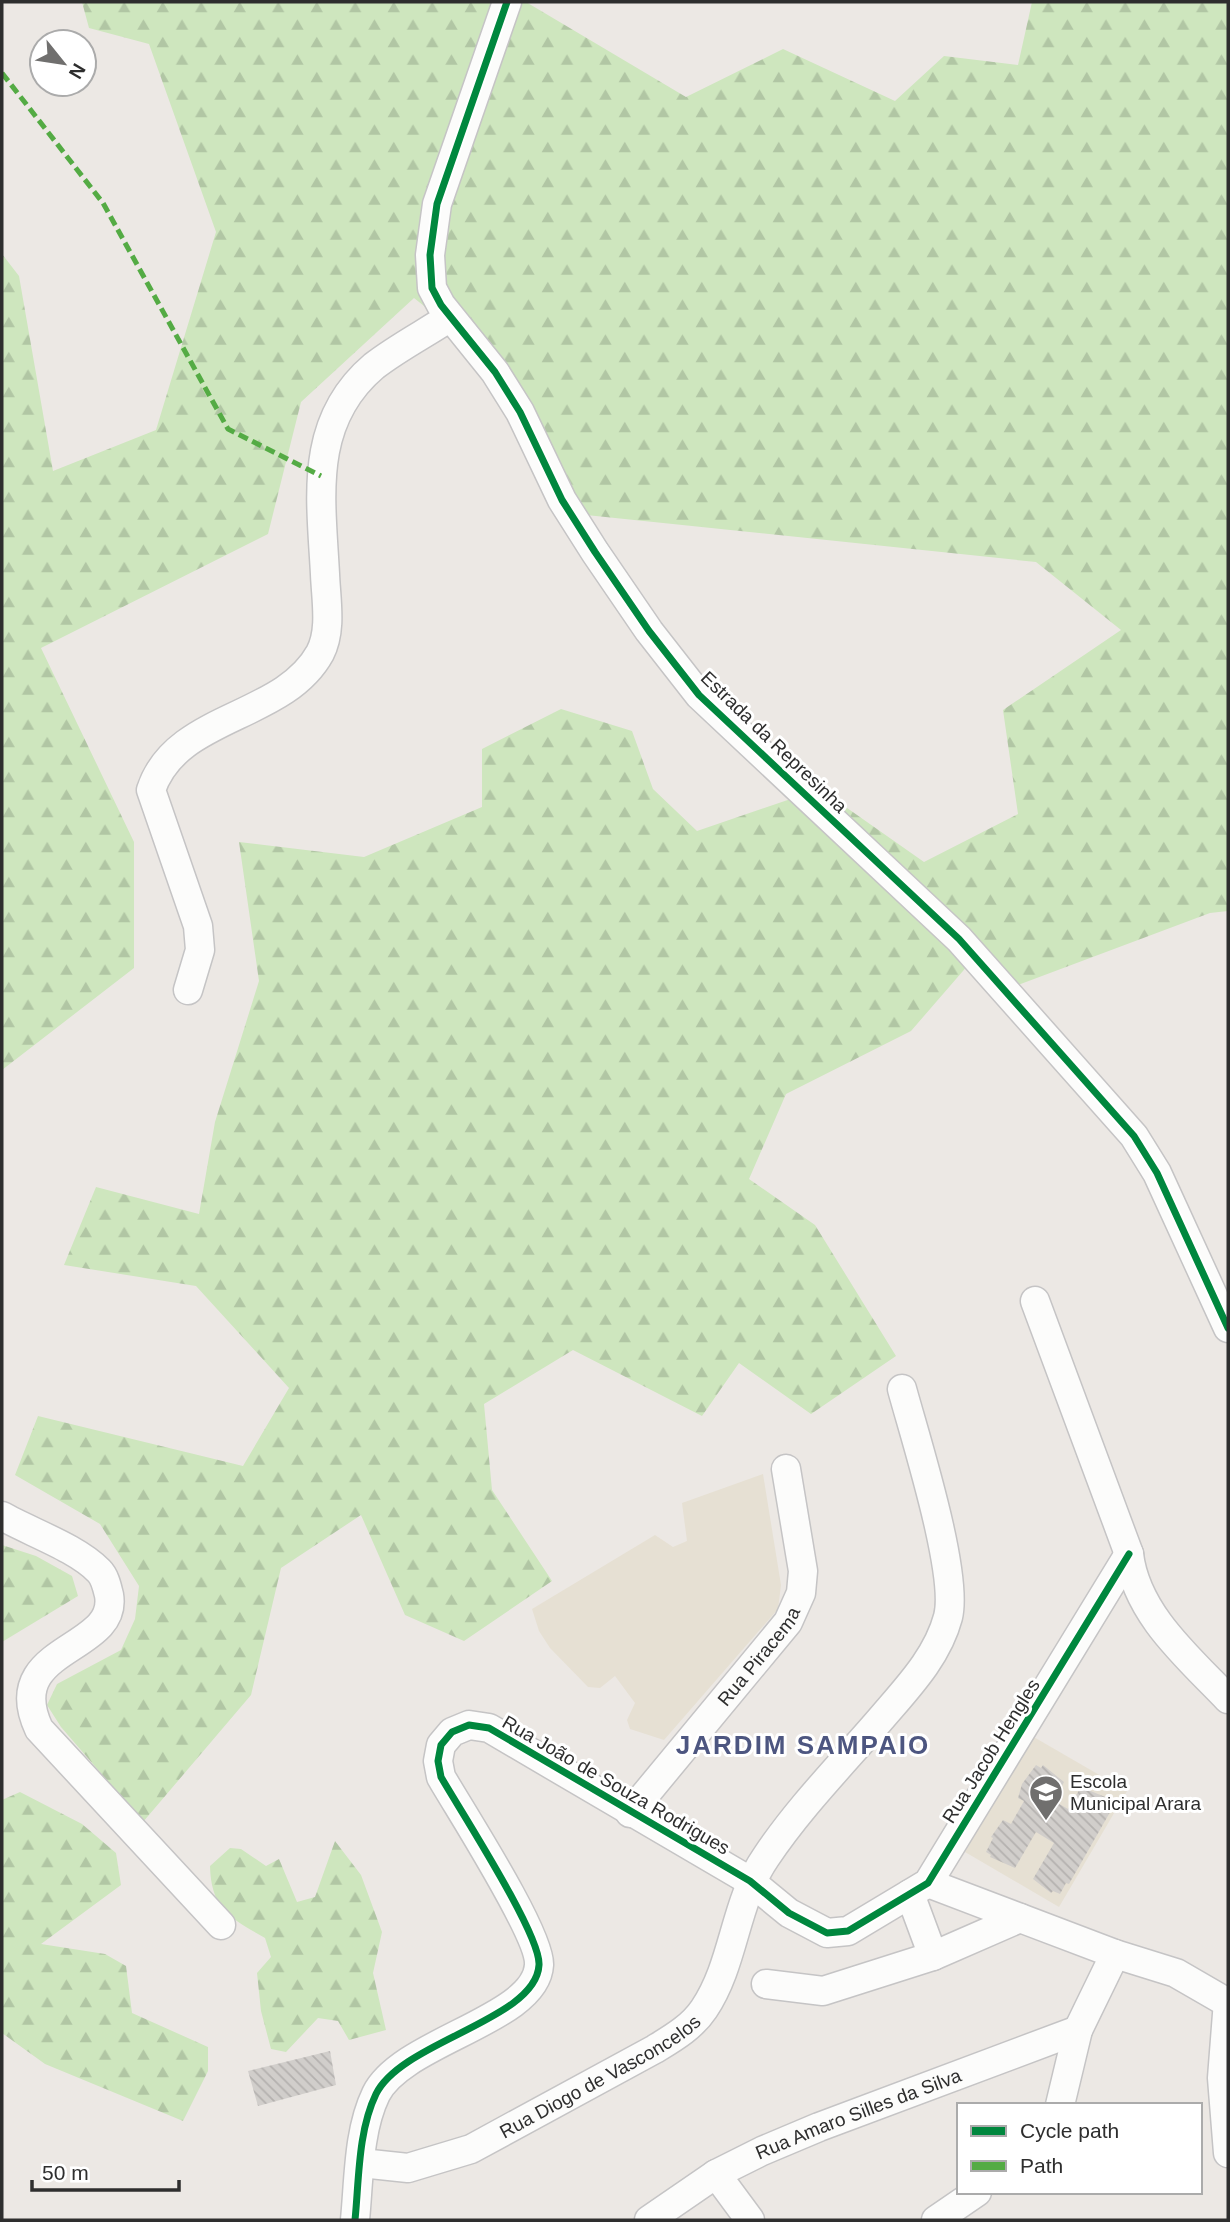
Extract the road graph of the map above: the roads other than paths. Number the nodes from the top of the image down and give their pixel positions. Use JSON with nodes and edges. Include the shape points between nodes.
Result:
{"nodes":[{"id":1,"x":507,"y":2,"type":"edge"},
{"id":2,"x":450,"y":317,"type":"junction"},
{"id":3,"x":188,"y":990,"type":"dead end"},
{"id":4,"x":1035,"y":1301,"type":"dead end"},
{"id":5,"x":1228,"y":1328,"type":"edge"},
{"id":6,"x":902,"y":1389,"type":"dead end"},
{"id":7,"x":786,"y":1469,"type":"dead end"},
{"id":8,"x":2,"y":1516,"type":"edge"},
{"id":9,"x":1129,"y":1555,"type":"junction"},
{"id":10,"x":1228,"y":1699,"type":"edge"},
{"id":11,"x":629,"y":1813,"type":"junction"},
{"id":12,"x":750,"y":1881,"type":"junction"},
{"id":13,"x":919,"y":1888,"type":"junction"},
{"id":14,"x":1020,"y":1918,"type":"junction"},
{"id":15,"x":221,"y":1925,"type":"dead end"},
{"id":16,"x":848,"y":1931,"type":"joint"},
{"id":17,"x":1115,"y":1954,"type":"junction"},
{"id":18,"x":933,"y":1956,"type":"junction"},
{"id":19,"x":766,"y":1984,"type":"dead end"},
{"id":20,"x":1228,"y":2002,"type":"edge"},
{"id":21,"x":1078,"y":2031,"type":"junction"},
{"id":22,"x":1060,"y":2103,"type":"edge"},
{"id":23,"x":1228,"y":2153,"type":"edge"},
{"id":24,"x":360,"y":2163,"type":"junction"},
{"id":25,"x":716,"y":2174,"type":"junction"},
{"id":26,"x":974,"y":2194,"type":"edge"},
{"id":27,"x":355,"y":2220,"type":"edge"},
{"id":28,"x":649,"y":2220,"type":"edge"},
{"id":29,"x":750,"y":2220,"type":"edge"},
{"id":30,"x":936,"y":2220,"type":"edge"}],
"edges":[{"from":1,"to":2,"type":"street","name":"Estrada da Represinha","via":[[437,204],[430,255],[432,288]]},
{"from":2,"to":3,"type":"street","via":[[374,366],[355,386],[330,428],[323,449],[320,492],[326,638],[311,666],[282,691],[185,743],[156,773],[151,790],[198,926],[200,950]]},
{"from":2,"to":5,"type":"street","name":"Estrada da Represinha","via":[[514,402],[562,500],[595,552],[699,695],[959,939],[1134,1136],[1157,1172]]},
{"from":4,"to":9,"type":"street"},
{"from":6,"to":12,"type":"street","name":"Rua Diogo de Vasconcelos","via":[[949,1578],[948,1616],[937,1646],[915,1679]]},
{"from":7,"to":11,"type":"street","name":"Rua Piracema","via":[[803,1571],[801,1593],[788,1622]]},
{"from":8,"to":15,"type":"street","via":[[85,1558],[101,1573],[110,1601],[97,1626],[41,1667],[33,1679],[29,1706],[39,1729]]},
{"from":9,"to":10,"type":"street","via":[[1132,1580],[1162,1628]]},
{"from":9,"to":13,"type":"street","name":"Rua Jacob Hengles"},
{"from":11,"to":12,"type":"street","name":"Rua João de Souza Rodrigues"},
{"from":11,"to":24,"type":"street","name":"Rua João de Souza Rodrigues","via":[[489,1728],[469,1725],[452,1732],[441,1745],[441,1777],[530,1932],[539,1967],[519,2001],[418,2056],[377,2092]]},
{"from":12,"to":16,"type":"street","name":"Rua João de Souza Rodrigues","via":[[789,1913],[827,1933]]},
{"from":12,"to":24,"type":"street","name":"Rua Diogo de Vasconcelos","via":[[715,1992],[682,2033],[471,2149],[408,2168]]},
{"from":13,"to":14,"type":"street"},
{"from":13,"to":16,"type":"street","name":"Rua Jacob Hengles"},
{"from":13,"to":18,"type":"street"},
{"from":14,"to":17,"type":"street"},
{"from":14,"to":18,"type":"street"},
{"from":17,"to":20,"type":"street","via":[[1176,1973]]},
{"from":17,"to":21,"type":"street"},
{"from":18,"to":19,"type":"street","via":[[823,1991]]},
{"from":20,"to":23,"type":"street","via":[[1222,2078]]},
{"from":21,"to":22,"type":"street"},
{"from":21,"to":25,"type":"street","name":"Rua Amaro Silles da Silva","via":[[818,2127]]},
{"from":24,"to":27,"type":"street","name":"Rua João de Souza Rodrigues"},
{"from":25,"to":28,"type":"street","name":"Rua Amaro Silles da Silva"},
{"from":25,"to":29,"type":"street"},
{"from":26,"to":30,"type":"street"}]}
